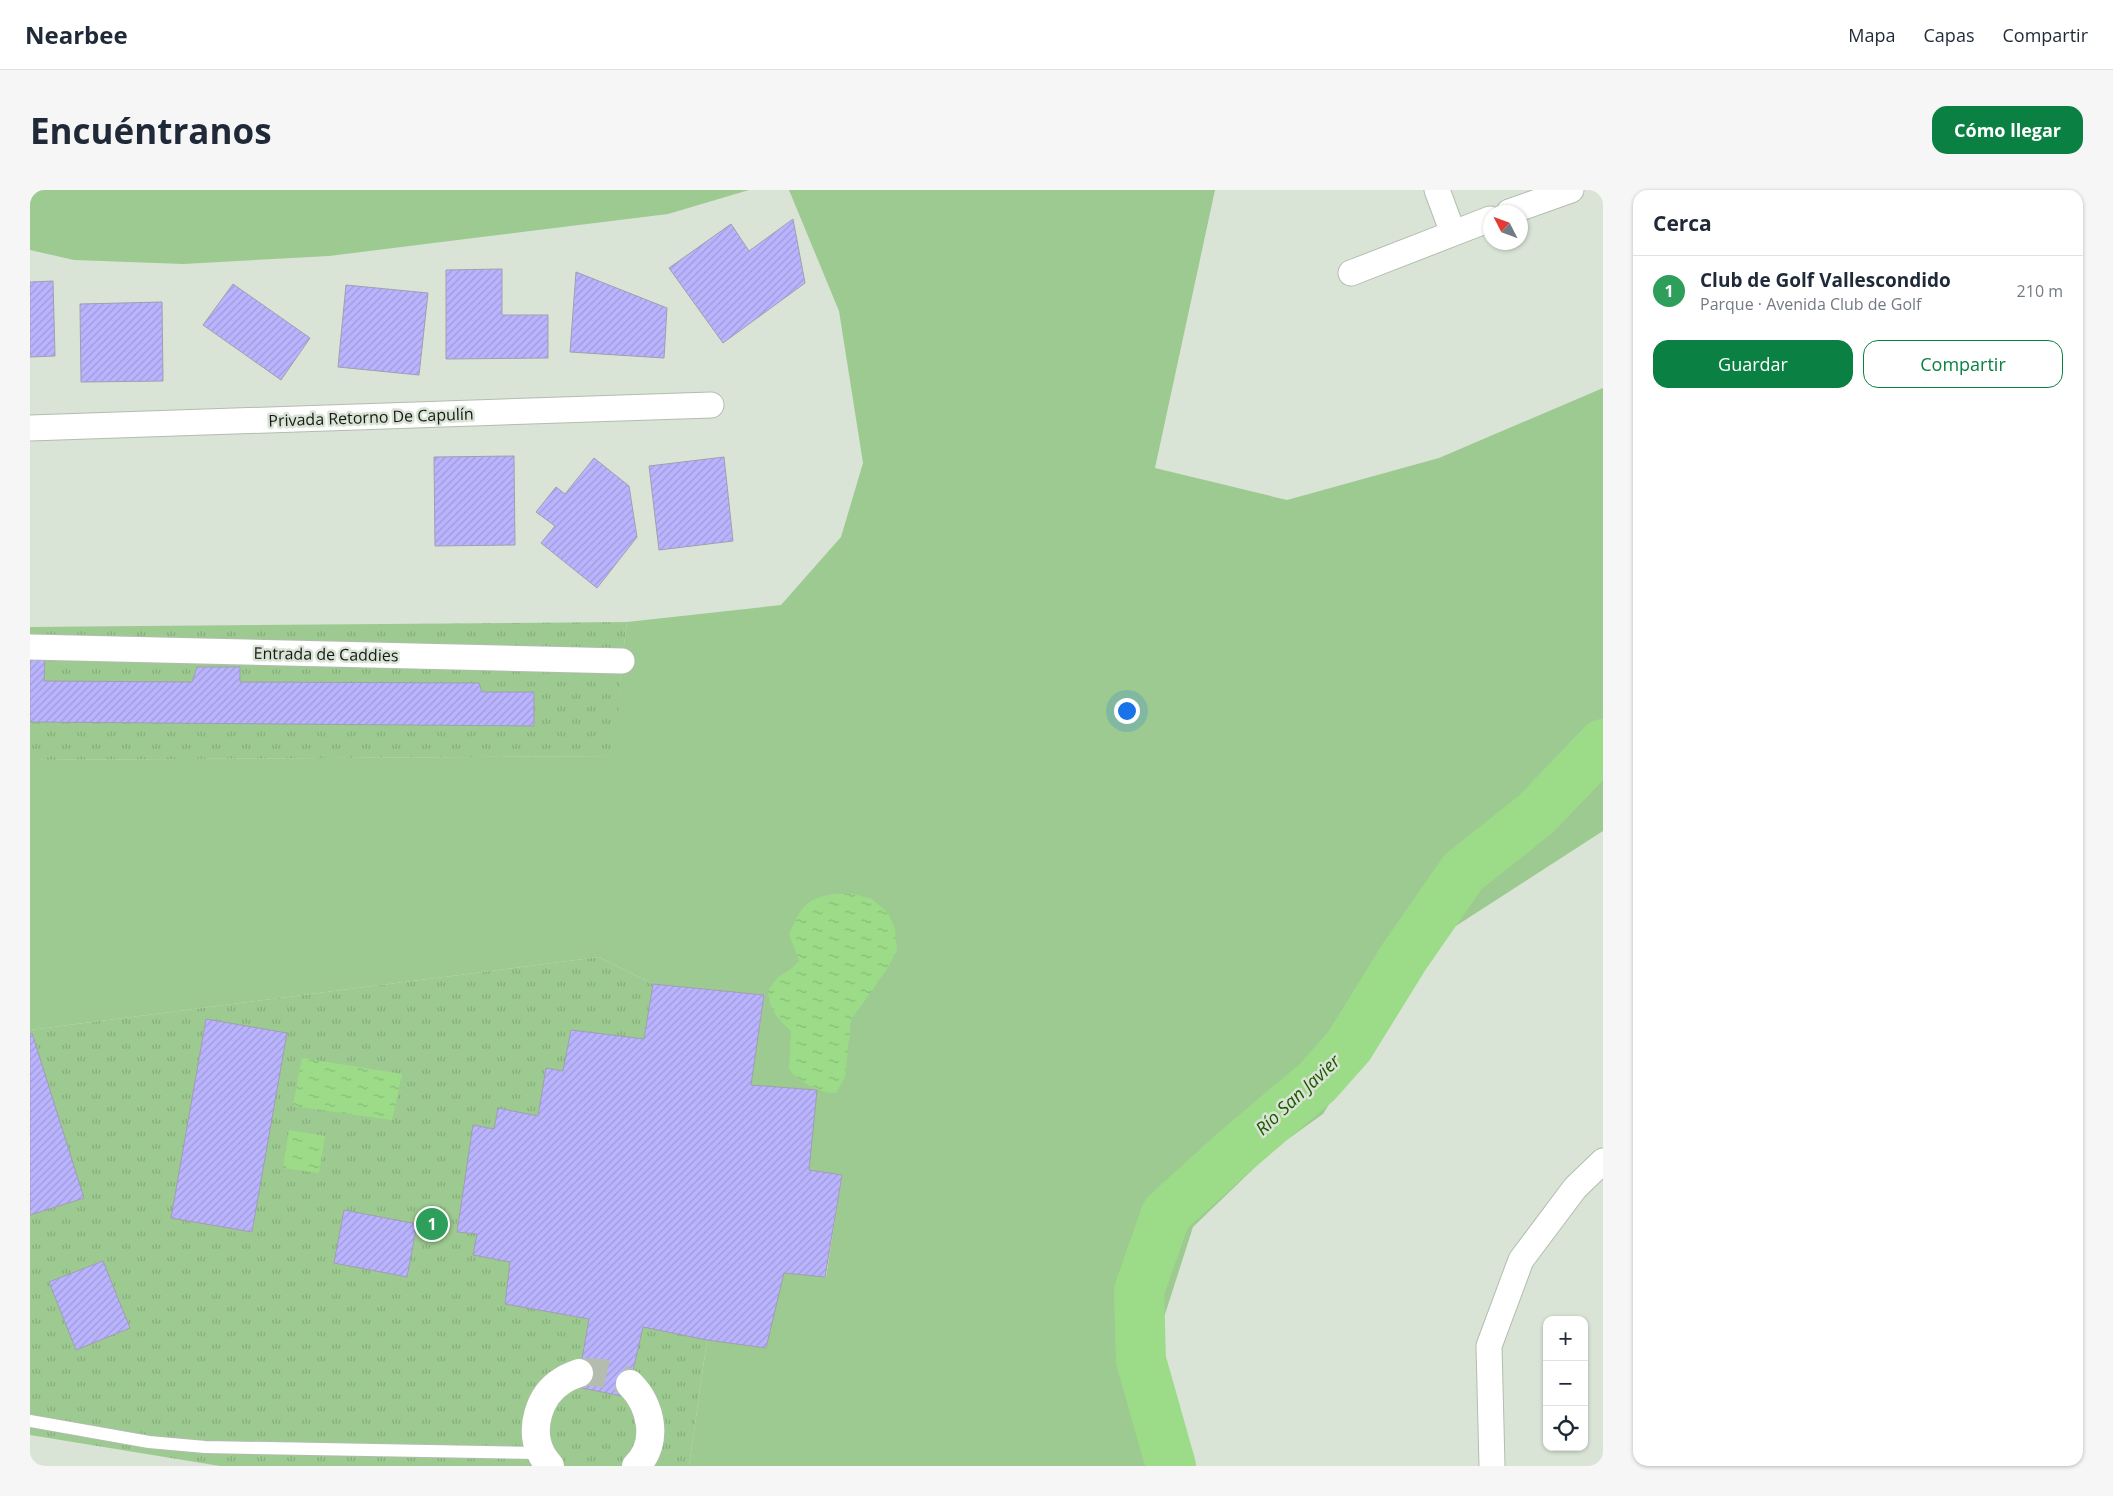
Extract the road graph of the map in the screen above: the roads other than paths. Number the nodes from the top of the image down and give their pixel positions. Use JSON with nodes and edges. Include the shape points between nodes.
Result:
{"nodes":[{"id":1,"x":1436,"y":190,"type":"edge"},
{"id":2,"x":1570,"y":190,"type":"edge"},
{"id":3,"x":1528,"y":205,"type":"edge"},
{"id":4,"x":1483,"y":222,"type":"edge"},
{"id":5,"x":1453,"y":233,"type":"junction"},
{"id":6,"x":1351,"y":273,"type":"dead end"},
{"id":7,"x":711,"y":405,"type":"dead end"},
{"id":8,"x":30,"y":428,"type":"edge"},
{"id":9,"x":30,"y":648,"type":"edge"},
{"id":10,"x":622,"y":661,"type":"dead end"},
{"id":11,"x":1603,"y":1161,"type":"edge"},
{"id":12,"x":580,"y":1373,"type":"tunnel mouth"},
{"id":13,"x":630,"y":1384,"type":"tunnel mouth"},
{"id":14,"x":30,"y":1421,"type":"edge"},
{"id":15,"x":545,"y":1459,"type":"edge"},
{"id":16,"x":636,"y":1466,"type":"edge"},
{"id":17,"x":1492,"y":1466,"type":"edge"}],
"edges":[{"from":1,"to":5,"type":"street"},
{"from":2,"to":3,"type":"street"},
{"from":4,"to":5,"type":"street"},
{"from":5,"to":6,"type":"street"},
{"from":7,"to":8,"type":"street","name":"Privada Retorno De Capulín"},
{"from":9,"to":10,"type":"street","name":"Entrada de Caddies"},
{"from":11,"to":17,"type":"street","via":[[1575,1188],[1521,1260],[1489,1346]]},
{"from":12,"to":15,"type":"street","via":[[561,1381],[546,1395],[538,1414],[536,1433]]},
{"from":13,"to":16,"type":"street","via":[[646,1404],[651,1424],[649,1444]]},
{"from":14,"to":15,"type":"lane","via":[[149,1442],[204,1447]]}]}
